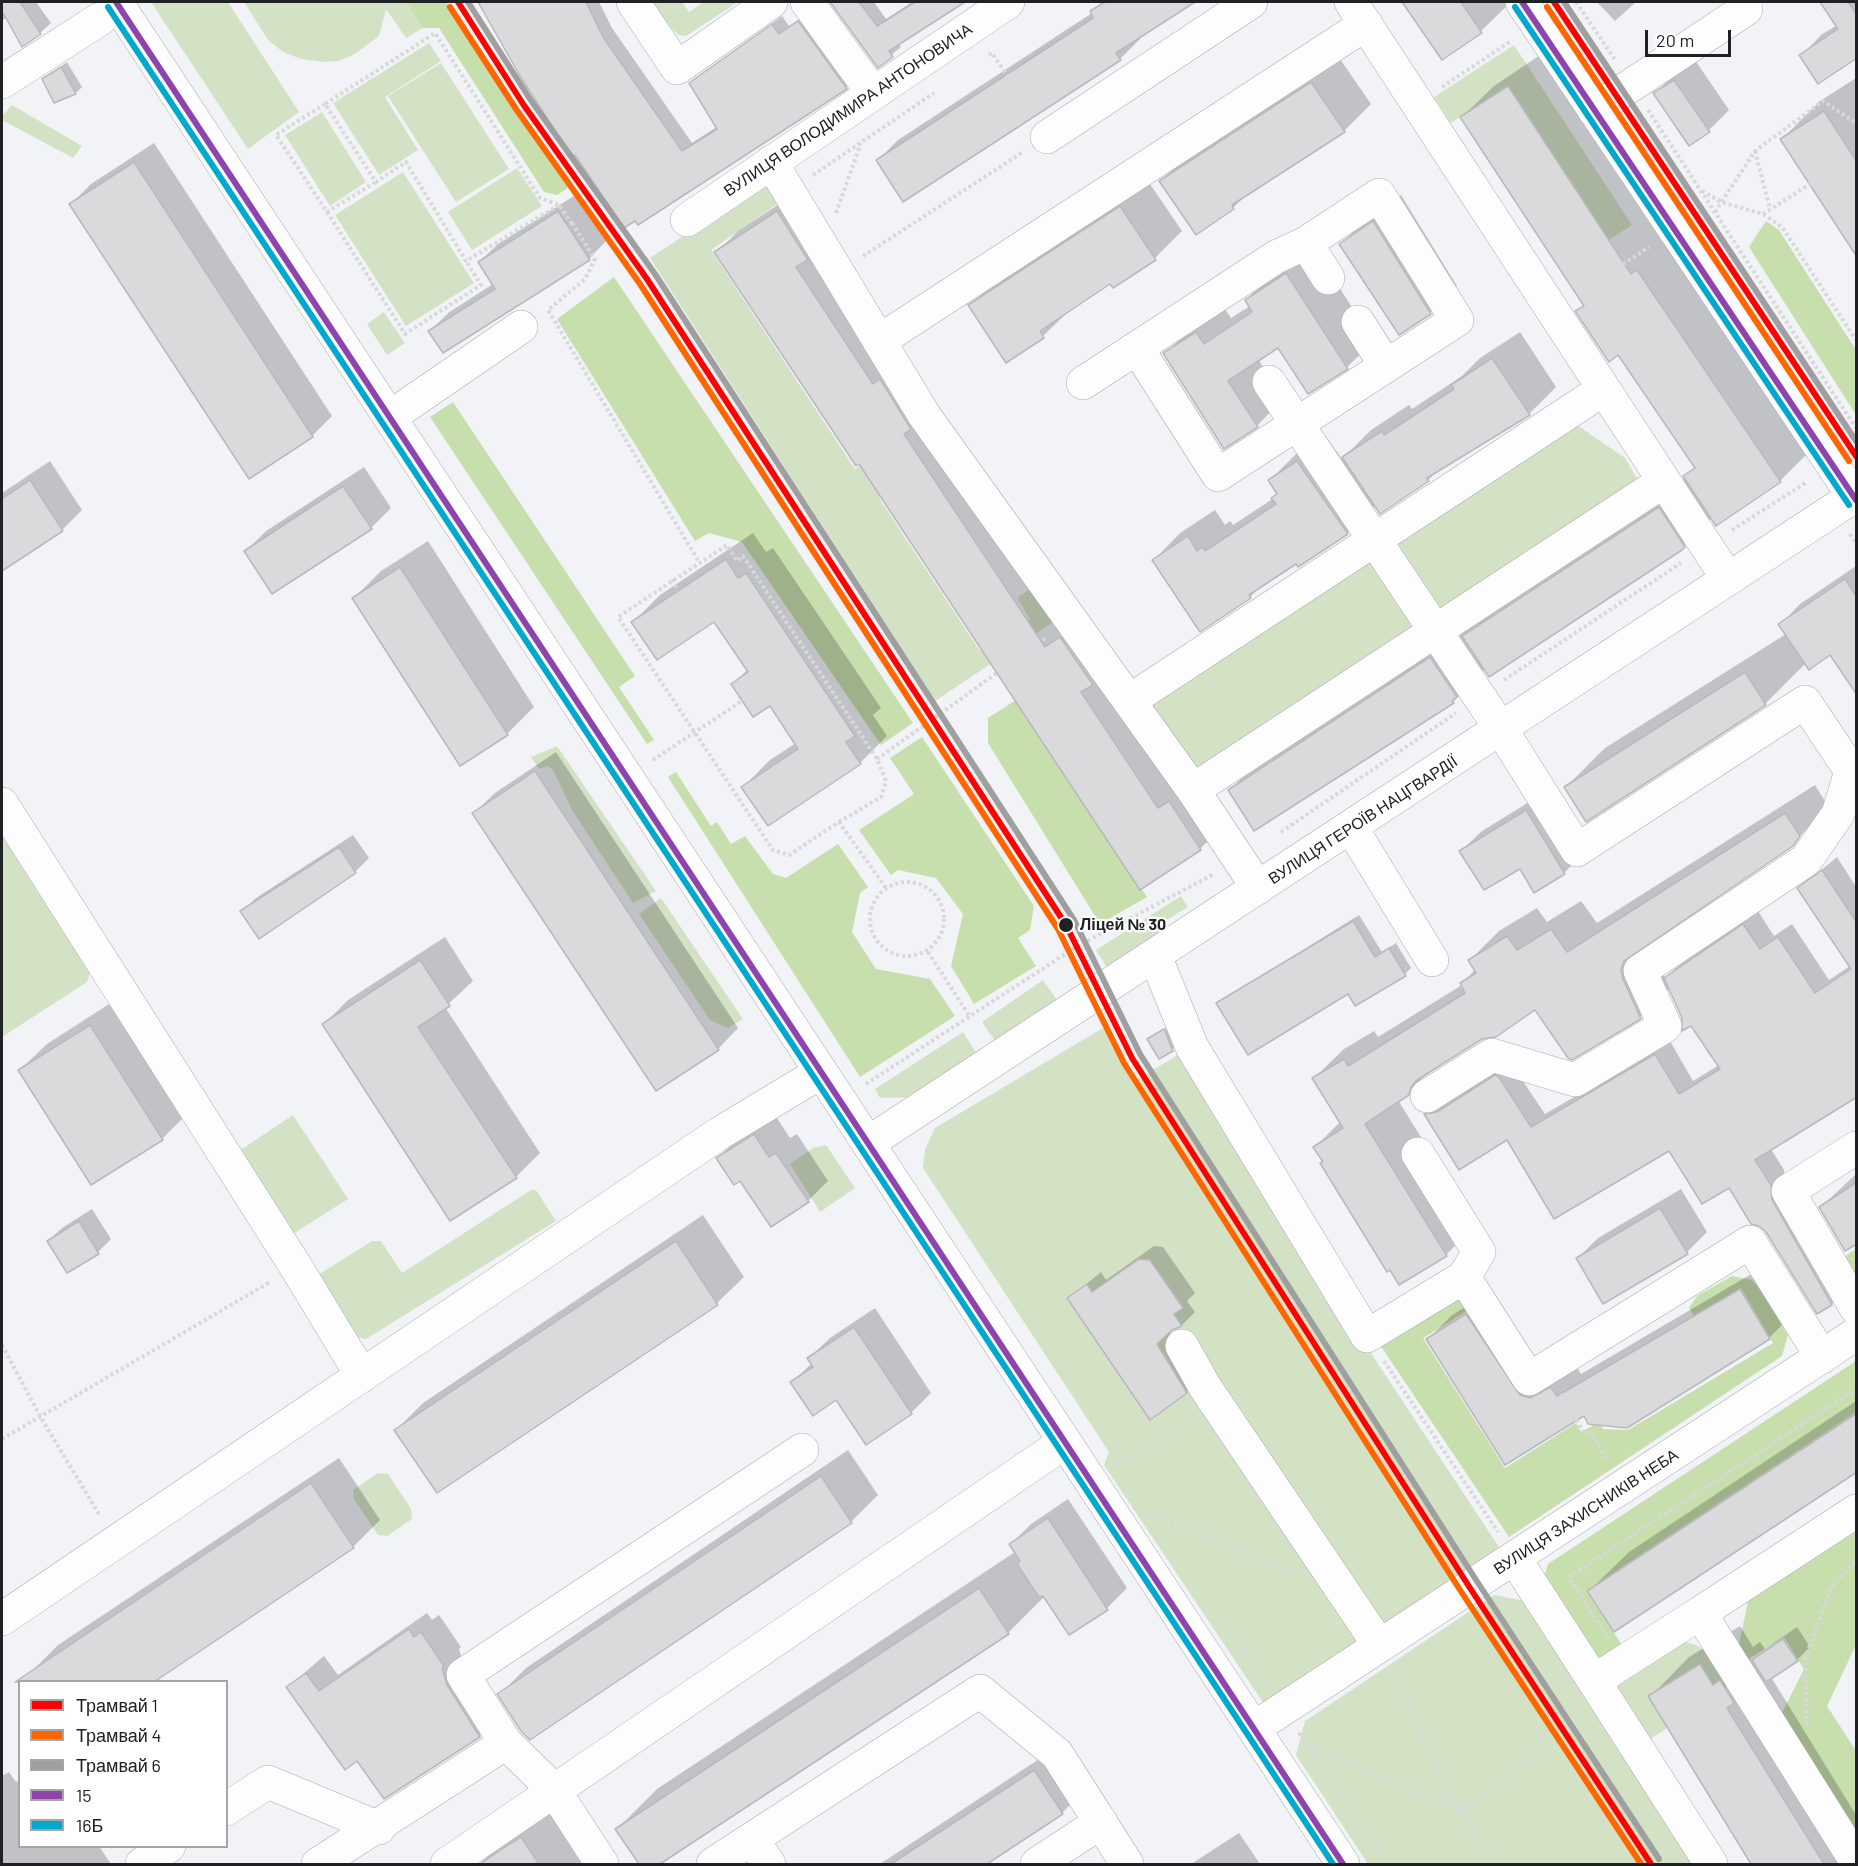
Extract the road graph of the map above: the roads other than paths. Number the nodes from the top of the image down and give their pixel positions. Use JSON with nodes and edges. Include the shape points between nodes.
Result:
{"nodes":[{"id":1,"x":633,"y":2,"type":"edge"},
{"id":2,"x":771,"y":2,"type":"edge"},
{"id":3,"x":807,"y":2,"type":"edge"},
{"id":4,"x":1008,"y":2,"type":"edge"},
{"id":5,"x":1251,"y":2,"type":"edge"},
{"id":6,"x":1522,"y":2,"type":"edge"},
{"id":7,"x":1746,"y":9,"type":"dead end"},
{"id":8,"x":108,"y":10,"type":"edge"},
{"id":9,"x":1359,"y":13,"type":"edge"},
{"id":10,"x":2,"y":82,"type":"edge"},
{"id":11,"x":873,"y":93,"type":"junction"},
{"id":12,"x":1594,"y":110,"type":"junction"},
{"id":13,"x":1047,"y":136,"type":"road end"},
{"id":14,"x":771,"y":162,"type":"junction"},
{"id":15,"x":687,"y":220,"type":"dead end"},
{"id":16,"x":1306,"y":243,"type":"junction"},
{"id":17,"x":1328,"y":278,"type":"dead end"},
{"id":18,"x":1358,"y":322,"type":"dead end"},
{"id":19,"x":521,"y":327,"type":"dead end"},
{"id":20,"x":879,"y":341,"type":"junction"},
{"id":21,"x":1137,"y":348,"type":"junction"},
{"id":22,"x":1386,"y":366,"type":"junction"},
{"id":23,"x":1269,"y":382,"type":"dead end"},
{"id":24,"x":1083,"y":383,"type":"dead end"},
{"id":25,"x":1604,"y":389,"type":"junction"},
{"id":26,"x":390,"y":417,"type":"junction"},
{"id":27,"x":1298,"y":425,"type":"junction"},
{"id":28,"x":1664,"y":481,"type":"junction"},
{"id":29,"x":1856,"y":497,"type":"edge"},
{"id":30,"x":1375,"y":541,"type":"junction"},
{"id":31,"x":1728,"y":579,"type":"junction"},
{"id":32,"x":1435,"y":632,"type":"junction"},
{"id":33,"x":1130,"y":701,"type":"junction"},
{"id":34,"x":1501,"y":729,"type":"junction"},
{"id":35,"x":1854,"y":773,"type":"edge"},
{"id":36,"x":1193,"y":790,"type":"junction"},
{"id":37,"x":2,"y":804,"type":"edge"},
{"id":38,"x":1351,"y":827,"type":"junction"},
{"id":39,"x":1258,"y":888,"type":"junction"},
{"id":40,"x":1155,"y":956,"type":"junction"},
{"id":41,"x":1432,"y":960,"type":"dead end"},
{"id":42,"x":821,"y":1072,"type":"junction"},
{"id":43,"x":1427,"y":1096,"type":"dead end"},
{"id":44,"x":880,"y":1135,"type":"junction"},
{"id":45,"x":1857,"y":1148,"type":"edge"},
{"id":46,"x":1418,"y":1154,"type":"dead end"},
{"id":47,"x":1464,"y":1276,"type":"junction"},
{"id":48,"x":1857,"y":1308,"type":"edge"},
{"id":49,"x":1857,"y":1334,"type":"edge"},
{"id":50,"x":1182,"y":1346,"type":"dead end"},
{"id":51,"x":1822,"y":1357,"type":"junction"},
{"id":52,"x":362,"y":1376,"type":"junction"},
{"id":53,"x":1065,"y":1442,"type":"junction"},
{"id":54,"x":802,"y":1450,"type":"dead end"},
{"id":55,"x":1857,"y":1511,"type":"edge"},
{"id":56,"x":1515,"y":1559,"type":"junction"},
{"id":57,"x":1701,"y":1612,"type":"junction"},
{"id":58,"x":2,"y":1619,"type":"edge"},
{"id":59,"x":1379,"y":1646,"type":"junction"},
{"id":60,"x":1594,"y":1681,"type":"junction"},
{"id":61,"x":1254,"y":1728,"type":"junction"},
{"id":62,"x":506,"y":1743,"type":"junction"},
{"id":63,"x":554,"y":1790,"type":"junction"},
{"id":64,"x":228,"y":1808,"type":"edge"},
{"id":65,"x":1101,"y":1822,"type":"junction"},
{"id":66,"x":379,"y":1828,"type":"junction"},
{"id":67,"x":166,"y":1848,"type":"edge"},
{"id":68,"x":760,"y":1852,"type":"edge"},
{"id":69,"x":1857,"y":1861,"type":"edge"},
{"id":70,"x":142,"y":1864,"type":"edge"},
{"id":71,"x":318,"y":1864,"type":"edge"},
{"id":72,"x":447,"y":1864,"type":"edge"},
{"id":73,"x":602,"y":1864,"type":"edge"},
{"id":74,"x":713,"y":1864,"type":"edge"},
{"id":75,"x":1037,"y":1864,"type":"edge"},
{"id":76,"x":1127,"y":1864,"type":"edge"},
{"id":77,"x":1343,"y":1864,"type":"edge"},
{"id":78,"x":1711,"y":1864,"type":"edge"}],
"edges":[{"from":1,"to":2,"type":"main road","via":[[677,68]]},
{"from":3,"to":11,"type":"main road"},
{"from":4,"to":11,"type":"main road","name":"ВУЛИЦЯ ВОЛОДИМИРА АНТОНОВИЧА"},
{"from":5,"to":13,"type":"main road"},
{"from":6,"to":12,"type":"main road"},
{"from":7,"to":12,"type":"main road"},
{"from":8,"to":10,"type":"main road"},
{"from":8,"to":26,"type":"main road"},
{"from":9,"to":20,"type":"main road"},
{"from":9,"to":25,"type":"main road"},
{"from":11,"to":14,"type":"main road","name":"ВУЛИЦЯ ВОЛОДИМИРА АНТОНОВИЧА"},
{"from":12,"to":29,"type":"main road"},
{"from":14,"to":15,"type":"main road","name":"ВУЛИЦЯ ВОЛОДИМИРА АНТОНОВИЧА"},
{"from":14,"to":20,"type":"main road"},
{"from":16,"to":17,"type":"main road"},
{"from":16,"to":21,"type":"main road","via":[[1276,257]]},
{"from":16,"to":22,"type":"main road","via":[[1378,195],[1457,320]]},
{"from":18,"to":22,"type":"main road"},
{"from":19,"to":26,"type":"main road"},
{"from":20,"to":33,"type":"main road","via":[[924,415]]},
{"from":21,"to":24,"type":"main road"},
{"from":21,"to":27,"type":"main road","via":[[1218,476]]},
{"from":22,"to":27,"type":"main road"},
{"from":23,"to":27,"type":"main road"},
{"from":25,"to":28,"type":"main road"},
{"from":25,"to":30,"type":"main road"},
{"from":26,"to":42,"type":"main road"},
{"from":27,"to":30,"type":"main road"},
{"from":28,"to":31,"type":"main road"},
{"from":28,"to":32,"type":"main road"},
{"from":29,"to":31,"type":"main road","name":"ВУЛИЦЯ ГЕРОЇВ НАЦГВАРДІЇ"},
{"from":30,"to":32,"type":"main road"},
{"from":30,"to":33,"type":"main road"},
{"from":31,"to":34,"type":"main road","name":"ВУЛИЦЯ ГЕРОЇВ НАЦГВАРДІЇ"},
{"from":32,"to":34,"type":"main road"},
{"from":32,"to":36,"type":"main road"},
{"from":33,"to":36,"type":"main road"},
{"from":34,"to":35,"type":"main road","via":[[1576,850],[1805,702]]},
{"from":34,"to":38,"type":"main road","name":"ВУЛИЦЯ ГЕРОЇВ НАЦГВАРДІЇ"},
{"from":35,"to":43,"type":"main road","via":[[1838,814],[1806,860],[1640,971],[1665,1026],[1575,1080],[1492,1055]]},
{"from":36,"to":39,"type":"main road"},
{"from":37,"to":52,"type":"main road"},
{"from":38,"to":39,"type":"main road","name":"ВУЛИЦЯ ГЕРОЇВ НАЦГВАРДІЇ"},
{"from":38,"to":41,"type":"main road"},
{"from":39,"to":40,"type":"main road","name":"ВУЛИЦЯ ГЕРОЇВ НАЦГВАРДІЇ"},
{"from":40,"to":44,"type":"main road","name":"ВУЛИЦЯ ГЕРОЇВ НАЦГВАРДІЇ"},
{"from":40,"to":47,"type":"main road","via":[[1192,1047],[1367,1336]]},
{"from":42,"to":44,"type":"main road"},
{"from":42,"to":52,"type":"main road","via":[[720,1133]]},
{"from":44,"to":53,"type":"main road"},
{"from":45,"to":48,"type":"main road","via":[[1788,1191]]},
{"from":46,"to":47,"type":"main road","via":[[1479,1252]]},
{"from":47,"to":51,"type":"main road","via":[[1529,1379],[1750,1242]]},
{"from":49,"to":51,"type":"main road","name":"ВУЛИЦЯ ЗАХИСНИКІВ НЕБА"},
{"from":50,"to":59,"type":"main road","via":[[1205,1387]]},
{"from":51,"to":56,"type":"main road","name":"ВУЛИЦЯ ЗАХИСНИКІВ НЕБА"},
{"from":52,"to":58,"type":"main road"},
{"from":53,"to":61,"type":"main road"},
{"from":53,"to":63,"type":"main road"},
{"from":54,"to":62,"type":"main road","via":[[463,1675]]},
{"from":55,"to":57,"type":"main road"},
{"from":56,"to":59,"type":"main road","name":"ВУЛИЦЯ ЗАХИСНИКІВ НЕБА"},
{"from":56,"to":60,"type":"main road"},
{"from":57,"to":60,"type":"main road"},
{"from":57,"to":69,"type":"main road"},
{"from":59,"to":61,"type":"main road","name":"ВУЛИЦЯ ЗАХИСНИКІВ НЕБА"},
{"from":60,"to":78,"type":"main road"},
{"from":61,"to":77,"type":"main road"},
{"from":62,"to":63,"type":"main road"},
{"from":62,"to":66,"type":"main road"},
{"from":63,"to":72,"type":"main road"},
{"from":63,"to":73,"type":"main road"},
{"from":64,"to":66,"type":"main road","via":[[268,1782]]},
{"from":65,"to":68,"type":"main road","via":[[1058,1754],[980,1691]]},
{"from":65,"to":75,"type":"main road"},
{"from":65,"to":76,"type":"main road"},
{"from":66,"to":71,"type":"main road"},
{"from":67,"to":70,"type":"main road"},
{"from":68,"to":74,"type":"main road"}]}
